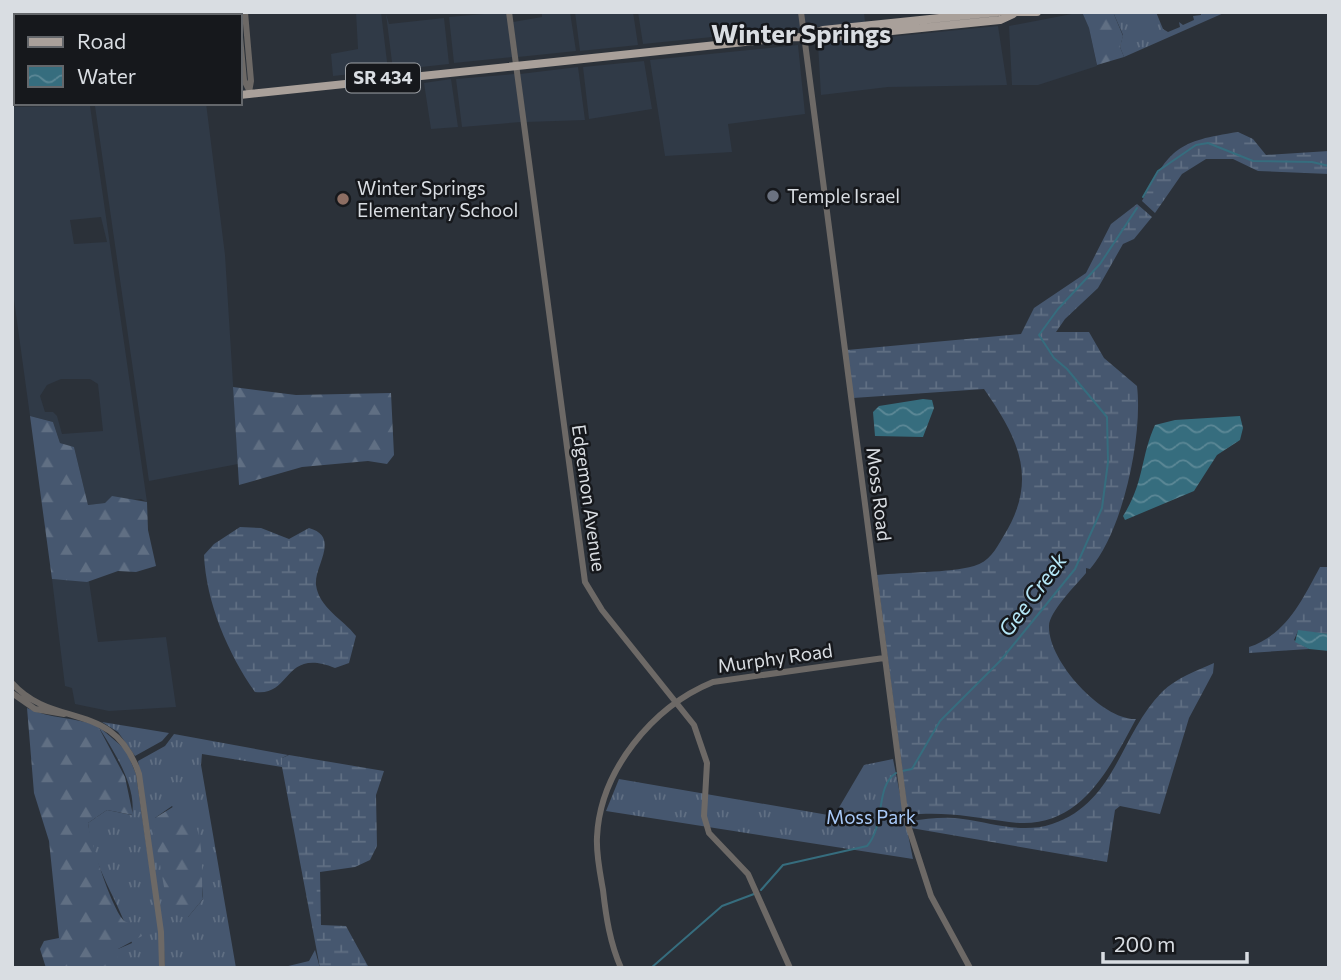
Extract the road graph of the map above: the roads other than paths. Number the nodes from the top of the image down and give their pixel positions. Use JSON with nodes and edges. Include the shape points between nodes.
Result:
{"nodes":[{"id":1,"x":245,"y":12,"type":"edge"},
{"id":2,"x":509,"y":12,"type":"edge"},
{"id":3,"x":801,"y":12,"type":"edge"},
{"id":4,"x":998,"y":12,"type":"edge"},
{"id":5,"x":1037,"y":12,"type":"edge"},
{"id":6,"x":1009,"y":13,"type":"edge"},
{"id":7,"x":980,"y":14,"type":"junction"},
{"id":8,"x":972,"y":23,"type":"junction"},
{"id":9,"x":804,"y":36,"type":"junction"},
{"id":10,"x":242,"y":58,"type":"edge"},
{"id":11,"x":516,"y":65,"type":"junction"},
{"id":12,"x":242,"y":92,"type":"edge"},
{"id":13,"x":250,"y":92,"type":"junction"},
{"id":14,"x":884,"y":658,"type":"junction"},
{"id":15,"x":12,"y":683,"type":"edge"},
{"id":16,"x":12,"y":693,"type":"edge"},
{"id":17,"x":678,"y":704,"type":"junction"},
{"id":18,"x":65,"y":713,"type":"junction"},
{"id":19,"x":162,"y":968,"type":"edge"},
{"id":20,"x":621,"y":968,"type":"edge"},
{"id":21,"x":790,"y":968,"type":"edge"},
{"id":22,"x":970,"y":968,"type":"edge"}],
"edges":[{"from":1,"to":13,"type":"street"},
{"from":2,"to":11,"type":"street","name":"Edgemon Avenue"},
{"from":3,"to":9,"type":"street","name":"Moss Road"},
{"from":4,"to":7,"type":"main road","number":"SR 434"},
{"from":5,"to":6,"type":"main road","number":"SR 434"},
{"from":6,"to":8,"type":"main road","number":"SR 434","via":[[1006,19]]},
{"from":7,"to":8,"type":"main road"},
{"from":7,"to":9,"type":"main road","number":"SR 434","via":[[823,30]]},
{"from":8,"to":9,"type":"main road","number":"SR 434"},
{"from":9,"to":11,"type":"main road","number":"SR 434"},
{"from":9,"to":14,"type":"street","name":"Moss Road"},
{"from":10,"to":13,"type":"street"},
{"from":11,"to":13,"type":"main road","number":"SR 434"},
{"from":11,"to":17,"type":"street","name":"Edgemon Avenue","via":[[581,568],[593,598]]},
{"from":12,"to":13,"type":"main road","number":"SR 434"},
{"from":14,"to":17,"type":"street","name":"Murphy Road","via":[[723,680],[702,686]]},
{"from":14,"to":22,"type":"street","name":"Moss Road","via":[[906,819],[940,915]]},
{"from":15,"to":18,"type":"street","via":[[23,694]]},
{"from":16,"to":18,"type":"street","via":[[35,709]]},
{"from":17,"to":20,"type":"street","name":"Murphy Road","via":[[632,745],[601,807],[598,851],[611,943]]},
{"from":17,"to":21,"type":"street","name":"Edgemon Avenue","via":[[694,724],[705,752],[704,816],[709,833],[748,874]]},
{"from":18,"to":19,"type":"street","via":[[100,723],[116,734],[133,758],[161,932]]}]}
